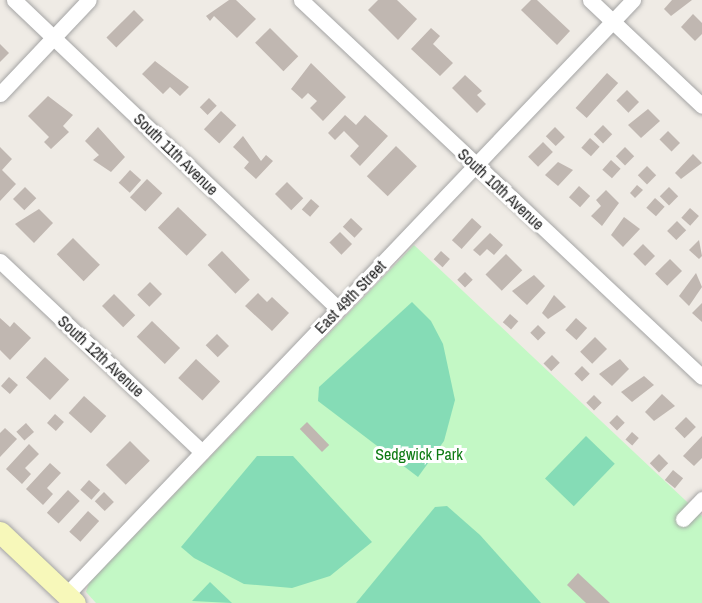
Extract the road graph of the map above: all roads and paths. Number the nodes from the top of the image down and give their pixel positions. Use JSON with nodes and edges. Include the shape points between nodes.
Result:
{"nodes":[{"id":1,"x":14,"y":0,"type":"edge"},
{"id":2,"x":88,"y":0,"type":"edge"},
{"id":3,"x":302,"y":0,"type":"edge"},
{"id":4,"x":590,"y":0,"type":"edge"},
{"id":5,"x":633,"y":0,"type":"edge"},
{"id":6,"x":613,"y":21,"type":"junction"},
{"id":7,"x":53,"y":37,"type":"junction"},
{"id":8,"x":0,"y":94,"type":"edge"},
{"id":9,"x":702,"y":106,"type":"edge"},
{"id":10,"x":476,"y":165,"type":"junction"},
{"id":11,"x":0,"y":261,"type":"edge"},
{"id":12,"x":339,"y":309,"type":"junction"},
{"id":13,"x":702,"y":376,"type":"edge"},
{"id":14,"x":202,"y":452,"type":"junction"},
{"id":15,"x":702,"y":499,"type":"edge"},
{"id":16,"x":683,"y":519,"type":"dead end"},
{"id":17,"x":0,"y":532,"type":"edge"},
{"id":18,"x":71,"y":599,"type":"edge"}],
"edges":[{"from":1,"to":7,"type":"street","name":"South 11th Avenue"},
{"from":2,"to":7,"type":"street"},
{"from":3,"to":10,"type":"street","name":"South 10th Avenue"},
{"from":4,"to":6,"type":"street"},
{"from":5,"to":6,"type":"street","name":"East 49th Street"},
{"from":6,"to":9,"type":"street"},
{"from":6,"to":10,"type":"street","name":"East 49th Street"},
{"from":7,"to":8,"type":"street"},
{"from":7,"to":12,"type":"street","name":"South 11th Avenue"},
{"from":10,"to":12,"type":"street","name":"East 49th Street"},
{"from":10,"to":13,"type":"street","name":"South 10th Avenue"},
{"from":11,"to":14,"type":"street","name":"South 12th Avenue"},
{"from":12,"to":14,"type":"street","name":"East 49th Street"},
{"from":14,"to":18,"type":"street","name":"East 49th Street"},
{"from":15,"to":16,"type":"street"},
{"from":17,"to":18,"type":"main road"}]}
